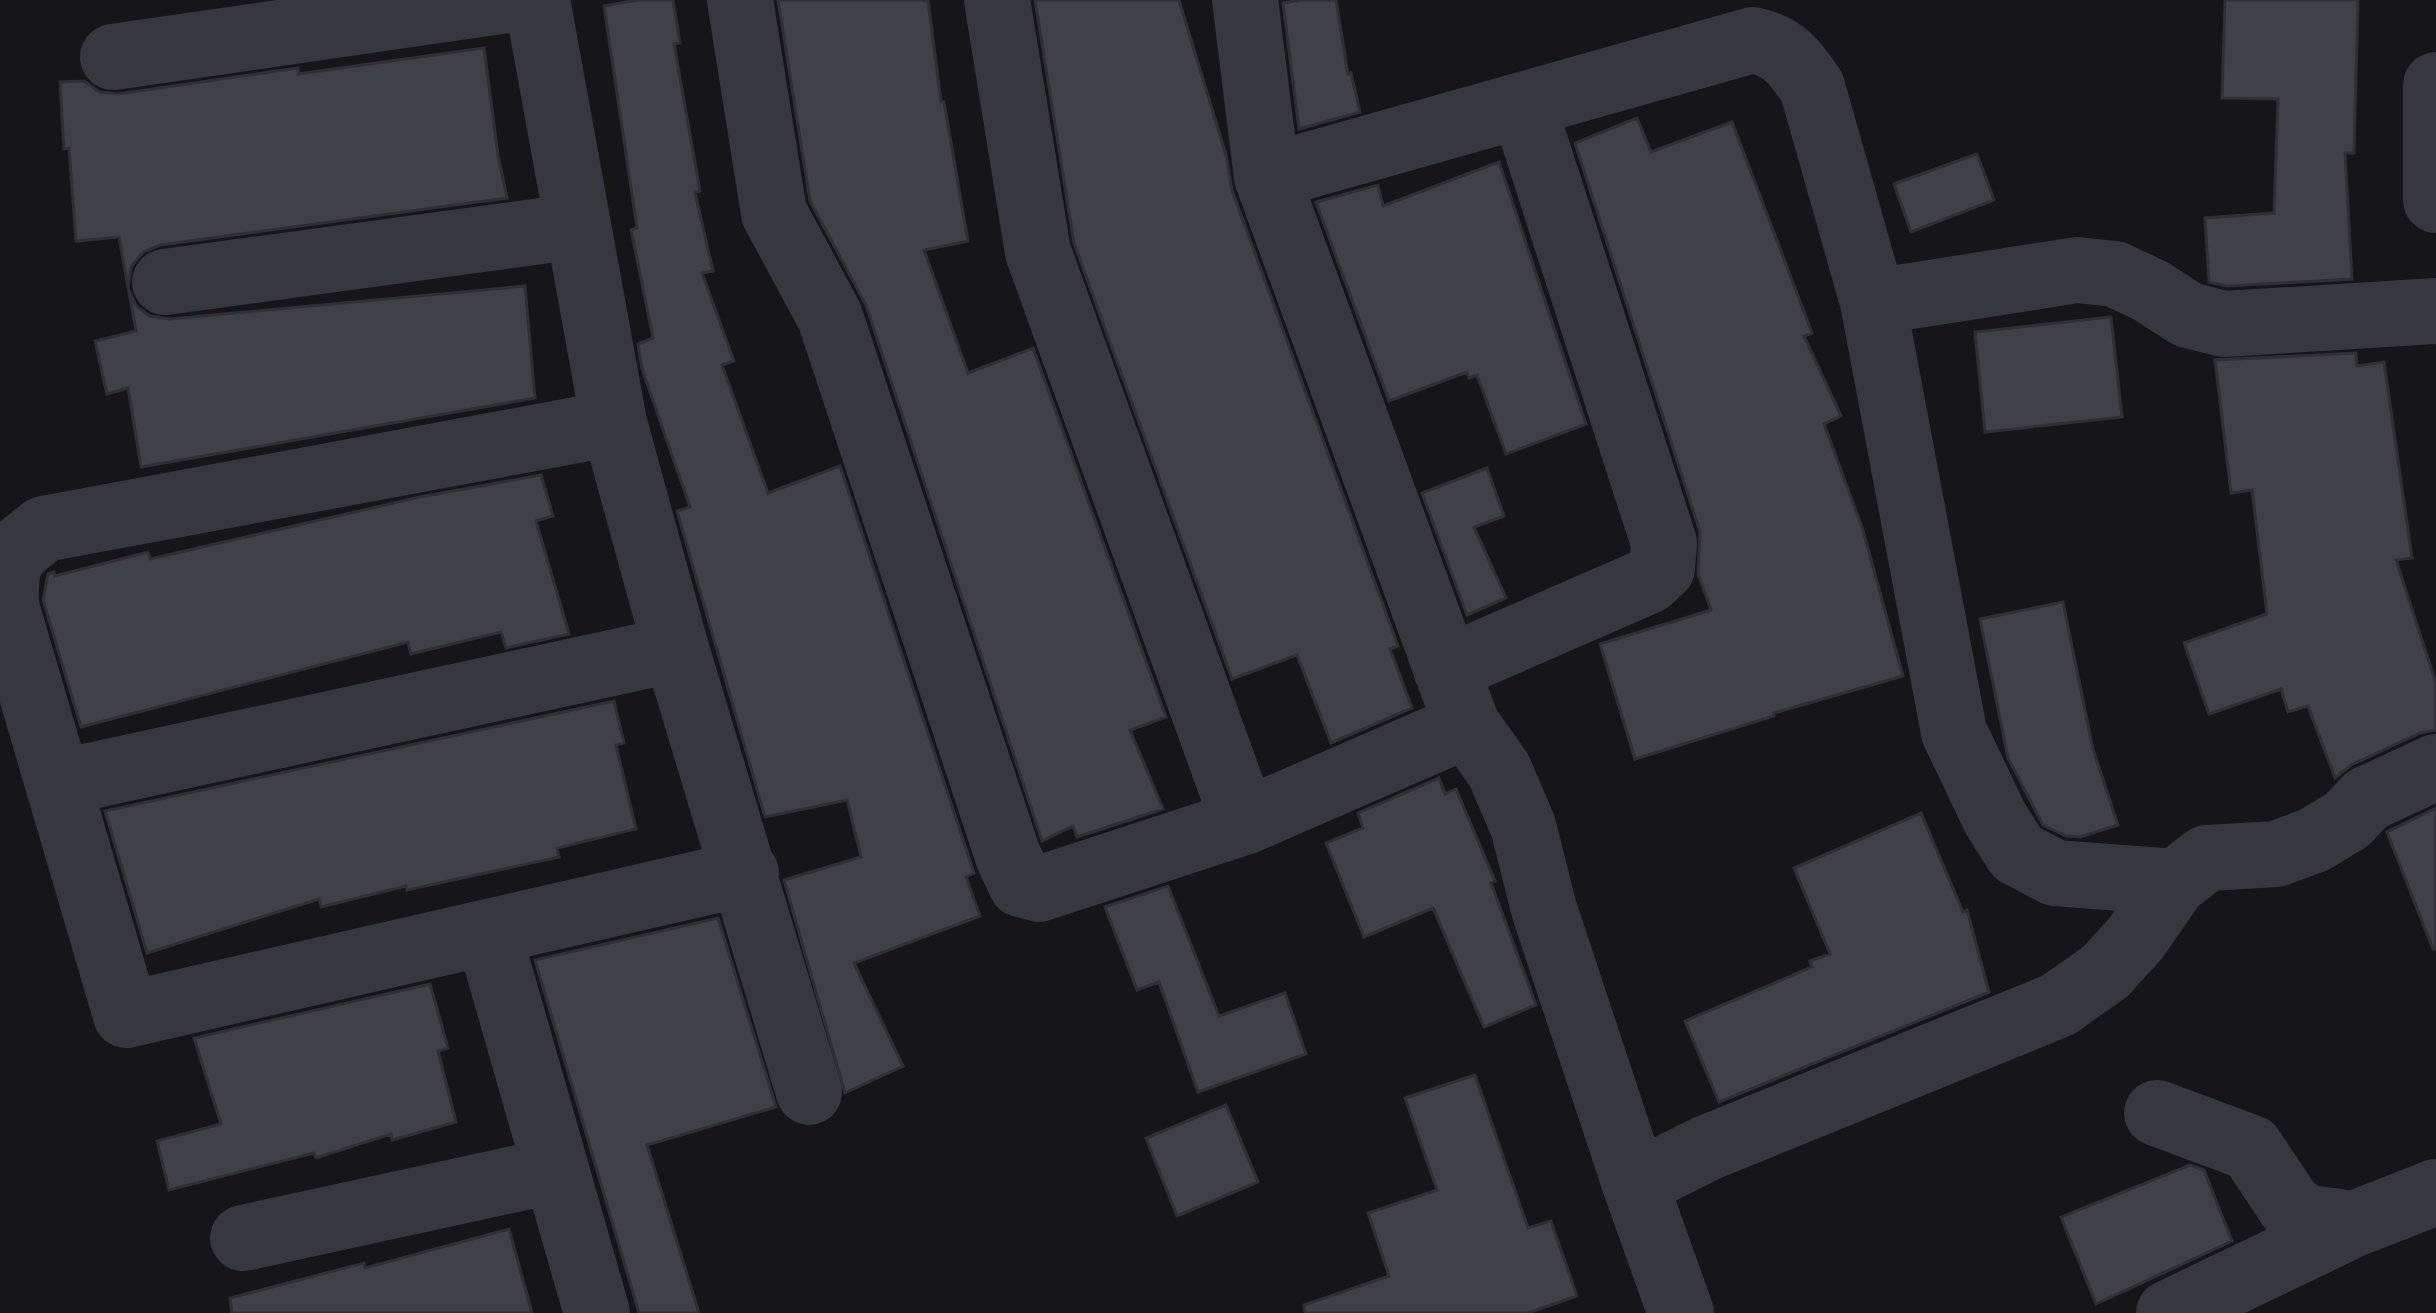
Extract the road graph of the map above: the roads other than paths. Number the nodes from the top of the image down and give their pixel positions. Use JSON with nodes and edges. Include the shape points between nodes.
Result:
{"nodes":[{"id":1,"x":494,"y":0,"type":"edge"},
{"id":2,"x":507,"y":0,"type":"edge"},
{"id":3,"x":537,"y":0,"type":"edge"},
{"id":4,"x":740,"y":0,"type":"edge"},
{"id":5,"x":997,"y":0,"type":"edge"},
{"id":6,"x":1245,"y":0,"type":"edge"},
{"id":7,"x":2436,"y":86,"type":"edge"},
{"id":8,"x":1523,"y":105,"type":"junction"},
{"id":9,"x":1267,"y":177,"type":"junction"},
{"id":10,"x":2436,"y":200,"type":"edge"},
{"id":11,"x":578,"y":226,"type":"junction"},
{"id":12,"x":175,"y":270,"type":"dead end"},
{"id":13,"x":1874,"y":302,"type":"junction"},
{"id":14,"x":2436,"y":311,"type":"edge"},
{"id":15,"x":614,"y":423,"type":"junction"},
{"id":16,"x":676,"y":649,"type":"junction"},
{"id":17,"x":1457,"y":697,"type":"junction"},
{"id":18,"x":2436,"y":767,"type":"edge"},
{"id":19,"x":58,"y":783,"type":"junction"},
{"id":20,"x":1244,"y":822,"type":"junction"},
{"id":21,"x":746,"y":873,"type":"junction"},
{"id":22,"x":2175,"y":882,"type":"junction"},
{"id":23,"x":488,"y":932,"type":"junction"},
{"id":24,"x":809,"y":1092,"type":"dead end"},
{"id":25,"x":2157,"y":1113,"type":"dead end"},
{"id":26,"x":556,"y":1170,"type":"junction"},
{"id":27,"x":1635,"y":1184,"type":"junction"},
{"id":28,"x":2436,"y":1192,"type":"edge"},
{"id":29,"x":2354,"y":1224,"type":"junction"},
{"id":30,"x":243,"y":1238,"type":"dead end"},
{"id":31,"x":597,"y":1313,"type":"edge"},
{"id":32,"x":1681,"y":1313,"type":"edge"},
{"id":33,"x":2169,"y":1313,"type":"edge"}],
"edges":[{"from":1,"to":2,"type":"street","via":[[128,46]]},
{"from":3,"to":11,"type":"street"},
{"from":4,"to":20,"type":"street","via":[[775,213],[830,317],[1021,884],[1039,889]]},
{"from":5,"to":20,"type":"street","via":[[1038,252]]},
{"from":6,"to":9,"type":"street"},
{"from":7,"to":10,"type":"street"},
{"from":8,"to":9,"type":"street"},
{"from":8,"to":13,"type":"street","via":[[1753,40],[1774,44],[1811,86]]},
{"from":8,"to":17,"type":"street","via":[[1664,543],[1662,568]]},
{"from":9,"to":17,"type":"street"},
{"from":11,"to":12,"type":"street"},
{"from":11,"to":15,"type":"street"},
{"from":13,"to":14,"type":"street","via":[[2077,270],[2115,274],[2188,315],[2224,324]]},
{"from":13,"to":22,"type":"street","via":[[1954,732],[1995,818],[2017,853],[2055,873]]},
{"from":15,"to":16,"type":"street"},
{"from":15,"to":19,"type":"street","via":[[44,529],[5,568],[6,606]]},
{"from":16,"to":19,"type":"street"},
{"from":16,"to":21,"type":"street"},
{"from":17,"to":20,"type":"street"},
{"from":17,"to":27,"type":"street","via":[[1523,826]]},
{"from":18,"to":22,"type":"street","via":[[2367,799],[2314,840],[2276,854],[2206,858]]},
{"from":19,"to":23,"type":"street","via":[[127,1016]]},
{"from":21,"to":23,"type":"street"},
{"from":21,"to":24,"type":"street"},
{"from":22,"to":27,"type":"street","via":[[2104,973],[2058,1005]]},
{"from":23,"to":26,"type":"street"},
{"from":25,"to":29,"type":"street","via":[[2251,1148],[2290,1208]]},
{"from":26,"to":30,"type":"street"},
{"from":26,"to":31,"type":"street"},
{"from":27,"to":32,"type":"street"},
{"from":28,"to":29,"type":"street"},
{"from":29,"to":33,"type":"street"}]}
